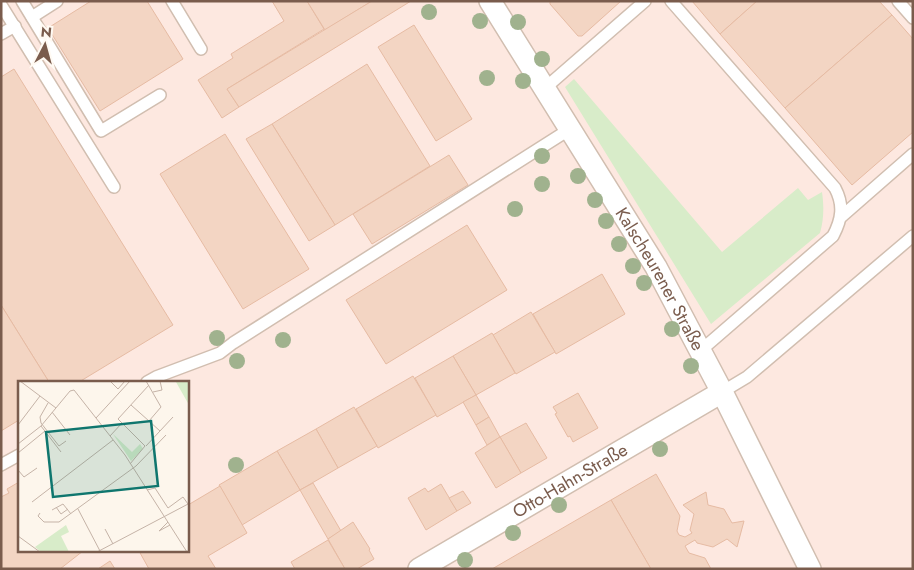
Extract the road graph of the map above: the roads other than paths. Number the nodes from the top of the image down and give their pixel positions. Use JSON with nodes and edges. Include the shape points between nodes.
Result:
{"nodes":[{"id":1,"x":22,"y":1,"type":"edge"},
{"id":2,"x":57,"y":1,"type":"edge"},
{"id":3,"x":172,"y":1,"type":"edge"},
{"id":4,"x":490,"y":1,"type":"edge"},
{"id":5,"x":645,"y":1,"type":"edge"},
{"id":6,"x":671,"y":1,"type":"edge"},
{"id":7,"x":898,"y":1,"type":"edge"},
{"id":8,"x":1,"y":5,"type":"edge"},
{"id":9,"x":32,"y":17,"type":"junction"},
{"id":10,"x":913,"y":18,"type":"edge"},
{"id":11,"x":14,"y":26,"type":"junction"},
{"id":12,"x":1,"y":34,"type":"edge"},
{"id":13,"x":201,"y":49,"type":"dead end"},
{"id":14,"x":544,"y":89,"type":"junction"},
{"id":15,"x":160,"y":95,"type":"dead end"},
{"id":16,"x":570,"y":129,"type":"junction"},
{"id":17,"x":913,"y":154,"type":"edge"},
{"id":18,"x":114,"y":188,"type":"dead end"},
{"id":19,"x":841,"y":217,"type":"junction"},
{"id":20,"x":913,"y":236,"type":"edge"},
{"id":21,"x":699,"y":352,"type":"junction"},
{"id":22,"x":149,"y":381,"type":"edge"},
{"id":23,"x":722,"y":392,"type":"junction"},
{"id":24,"x":18,"y":456,"type":"edge"},
{"id":25,"x":1,"y":465,"type":"edge"},
{"id":26,"x":419,"y":569,"type":"edge"},
{"id":27,"x":810,"y":569,"type":"edge"}],
"edges":[{"from":1,"to":9,"type":"lane"},
{"from":2,"to":9,"type":"lane"},
{"from":3,"to":13,"type":"lane"},
{"from":4,"to":14,"type":"street","name":"Kalscheurener Straße"},
{"from":5,"to":14,"type":"lane"},
{"from":6,"to":19,"type":"lane","via":[[835,188],[842,208]]},
{"from":7,"to":10,"type":"lane"},
{"from":8,"to":11,"type":"lane"},
{"from":9,"to":15,"type":"lane","via":[[101,130]]},
{"from":11,"to":12,"type":"lane"},
{"from":11,"to":18,"type":"lane"},
{"from":14,"to":16,"type":"street","name":"Kalscheurener Straße"},
{"from":16,"to":21,"type":"street","name":"Kalscheurener Straße","via":[[656,267]]},
{"from":16,"to":22,"type":"lane","via":[[220,353]]},
{"from":17,"to":19,"type":"lane"},
{"from":19,"to":21,"type":"lane","via":[[833,236]]},
{"from":20,"to":23,"type":"lane","via":[[748,377]]},
{"from":21,"to":23,"type":"street","name":"Kalscheurener Straße"},
{"from":23,"to":26,"type":"street","name":"Otto-Hahn-Straße"},
{"from":23,"to":27,"type":"street","name":"Kalscheurener Straße"},
{"from":24,"to":25,"type":"lane"}]}
